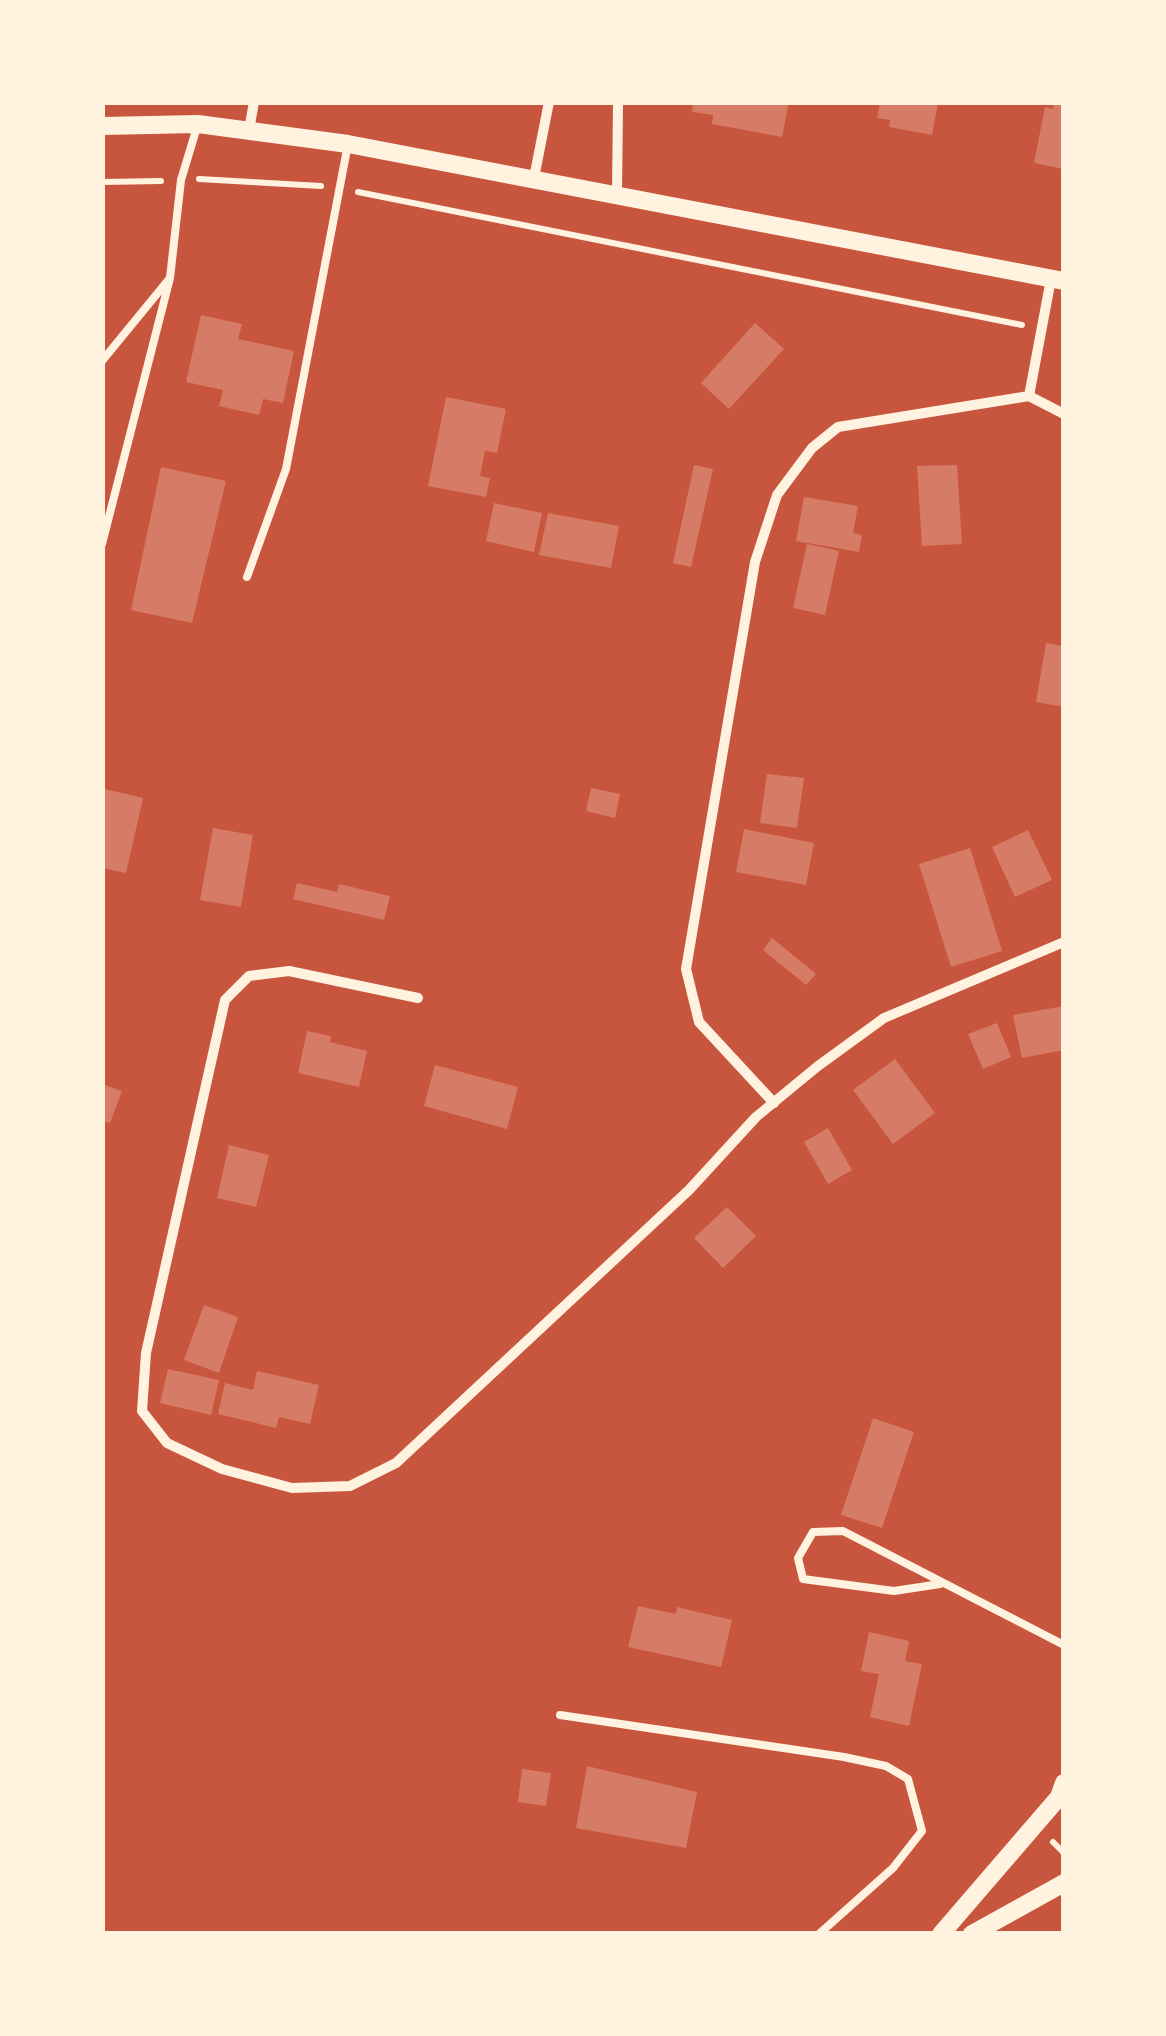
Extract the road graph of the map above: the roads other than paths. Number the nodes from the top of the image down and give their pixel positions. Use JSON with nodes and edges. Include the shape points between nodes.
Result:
{"nodes":[{"id":1,"x":254,"y":102,"type":"edge"},
{"id":2,"x":550,"y":102,"type":"edge"},
{"id":3,"x":618,"y":102,"type":"edge"},
{"id":4,"x":198,"y":124,"type":"junction"},
{"id":5,"x":102,"y":126,"type":"edge"},
{"id":6,"x":249,"y":130,"type":"junction"},
{"id":7,"x":348,"y":144,"type":"junction"},
{"id":8,"x":534,"y":178,"type":"junction"},
{"id":9,"x":617,"y":193,"type":"junction"},
{"id":10,"x":170,"y":278,"type":"junction"},
{"id":11,"x":1057,"y":280,"type":"edge"},
{"id":12,"x":102,"y":361,"type":"edge"},
{"id":13,"x":1029,"y":396,"type":"junction"},
{"id":14,"x":1064,"y":414,"type":"edge"},
{"id":15,"x":102,"y":544,"type":"edge"},
{"id":16,"x":247,"y":577,"type":"dead end"},
{"id":17,"x":1064,"y":942,"type":"edge"},
{"id":18,"x":418,"y":998,"type":"dead end"},
{"id":19,"x":774,"y":1103,"type":"junction"},
{"id":20,"x":940,"y":1584,"type":"junction"},
{"id":21,"x":1064,"y":1645,"type":"edge"},
{"id":22,"x":560,"y":1715,"type":"dead end"},
{"id":23,"x":1064,"y":1783,"type":"edge"},
{"id":24,"x":1064,"y":1882,"type":"edge"},
{"id":25,"x":819,"y":1934,"type":"edge"},
{"id":26,"x":941,"y":1934,"type":"edge"},
{"id":27,"x":972,"y":1934,"type":"edge"}],
"edges":[{"from":1,"to":6,"type":"street"},
{"from":2,"to":8,"type":"street"},
{"from":3,"to":9,"type":"street"},
{"from":4,"to":5,"type":"street"},
{"from":4,"to":6,"type":"street"},
{"from":4,"to":10,"type":"lane","via":[[181,180]]},
{"from":6,"to":7,"type":"street"},
{"from":7,"to":8,"type":"street"},
{"from":7,"to":16,"type":"lane","via":[[286,469]]},
{"from":8,"to":9,"type":"street"},
{"from":9,"to":11,"type":"street"},
{"from":10,"to":12,"type":"lane"},
{"from":10,"to":15,"type":"lane"},
{"from":11,"to":13,"type":"street"},
{"from":13,"to":14,"type":"street"},
{"from":13,"to":19,"type":"street","via":[[838,427],[812,448],[777,495],[755,562],[686,969],[700,1022]]},
{"from":17,"to":19,"type":"street","via":[[884,1018]]},
{"from":18,"to":19,"type":"street","via":[[289,971],[249,976],[226,1000],[146,1353],[142,1411],[168,1443],[222,1469],[292,1488],[350,1486],[396,1463]]},
{"from":20,"to":20,"type":"lane","via":[[844,1531],[813,1532],[798,1558],[803,1579],[894,1591]]},
{"from":20,"to":21,"type":"lane"},
{"from":22,"to":25,"type":"lane","via":[[844,1757],[886,1766],[908,1779],[922,1831],[894,1868]]},
{"from":23,"to":26,"type":"street","via":[[1060,1798]]},
{"from":24,"to":27,"type":"street"}]}
